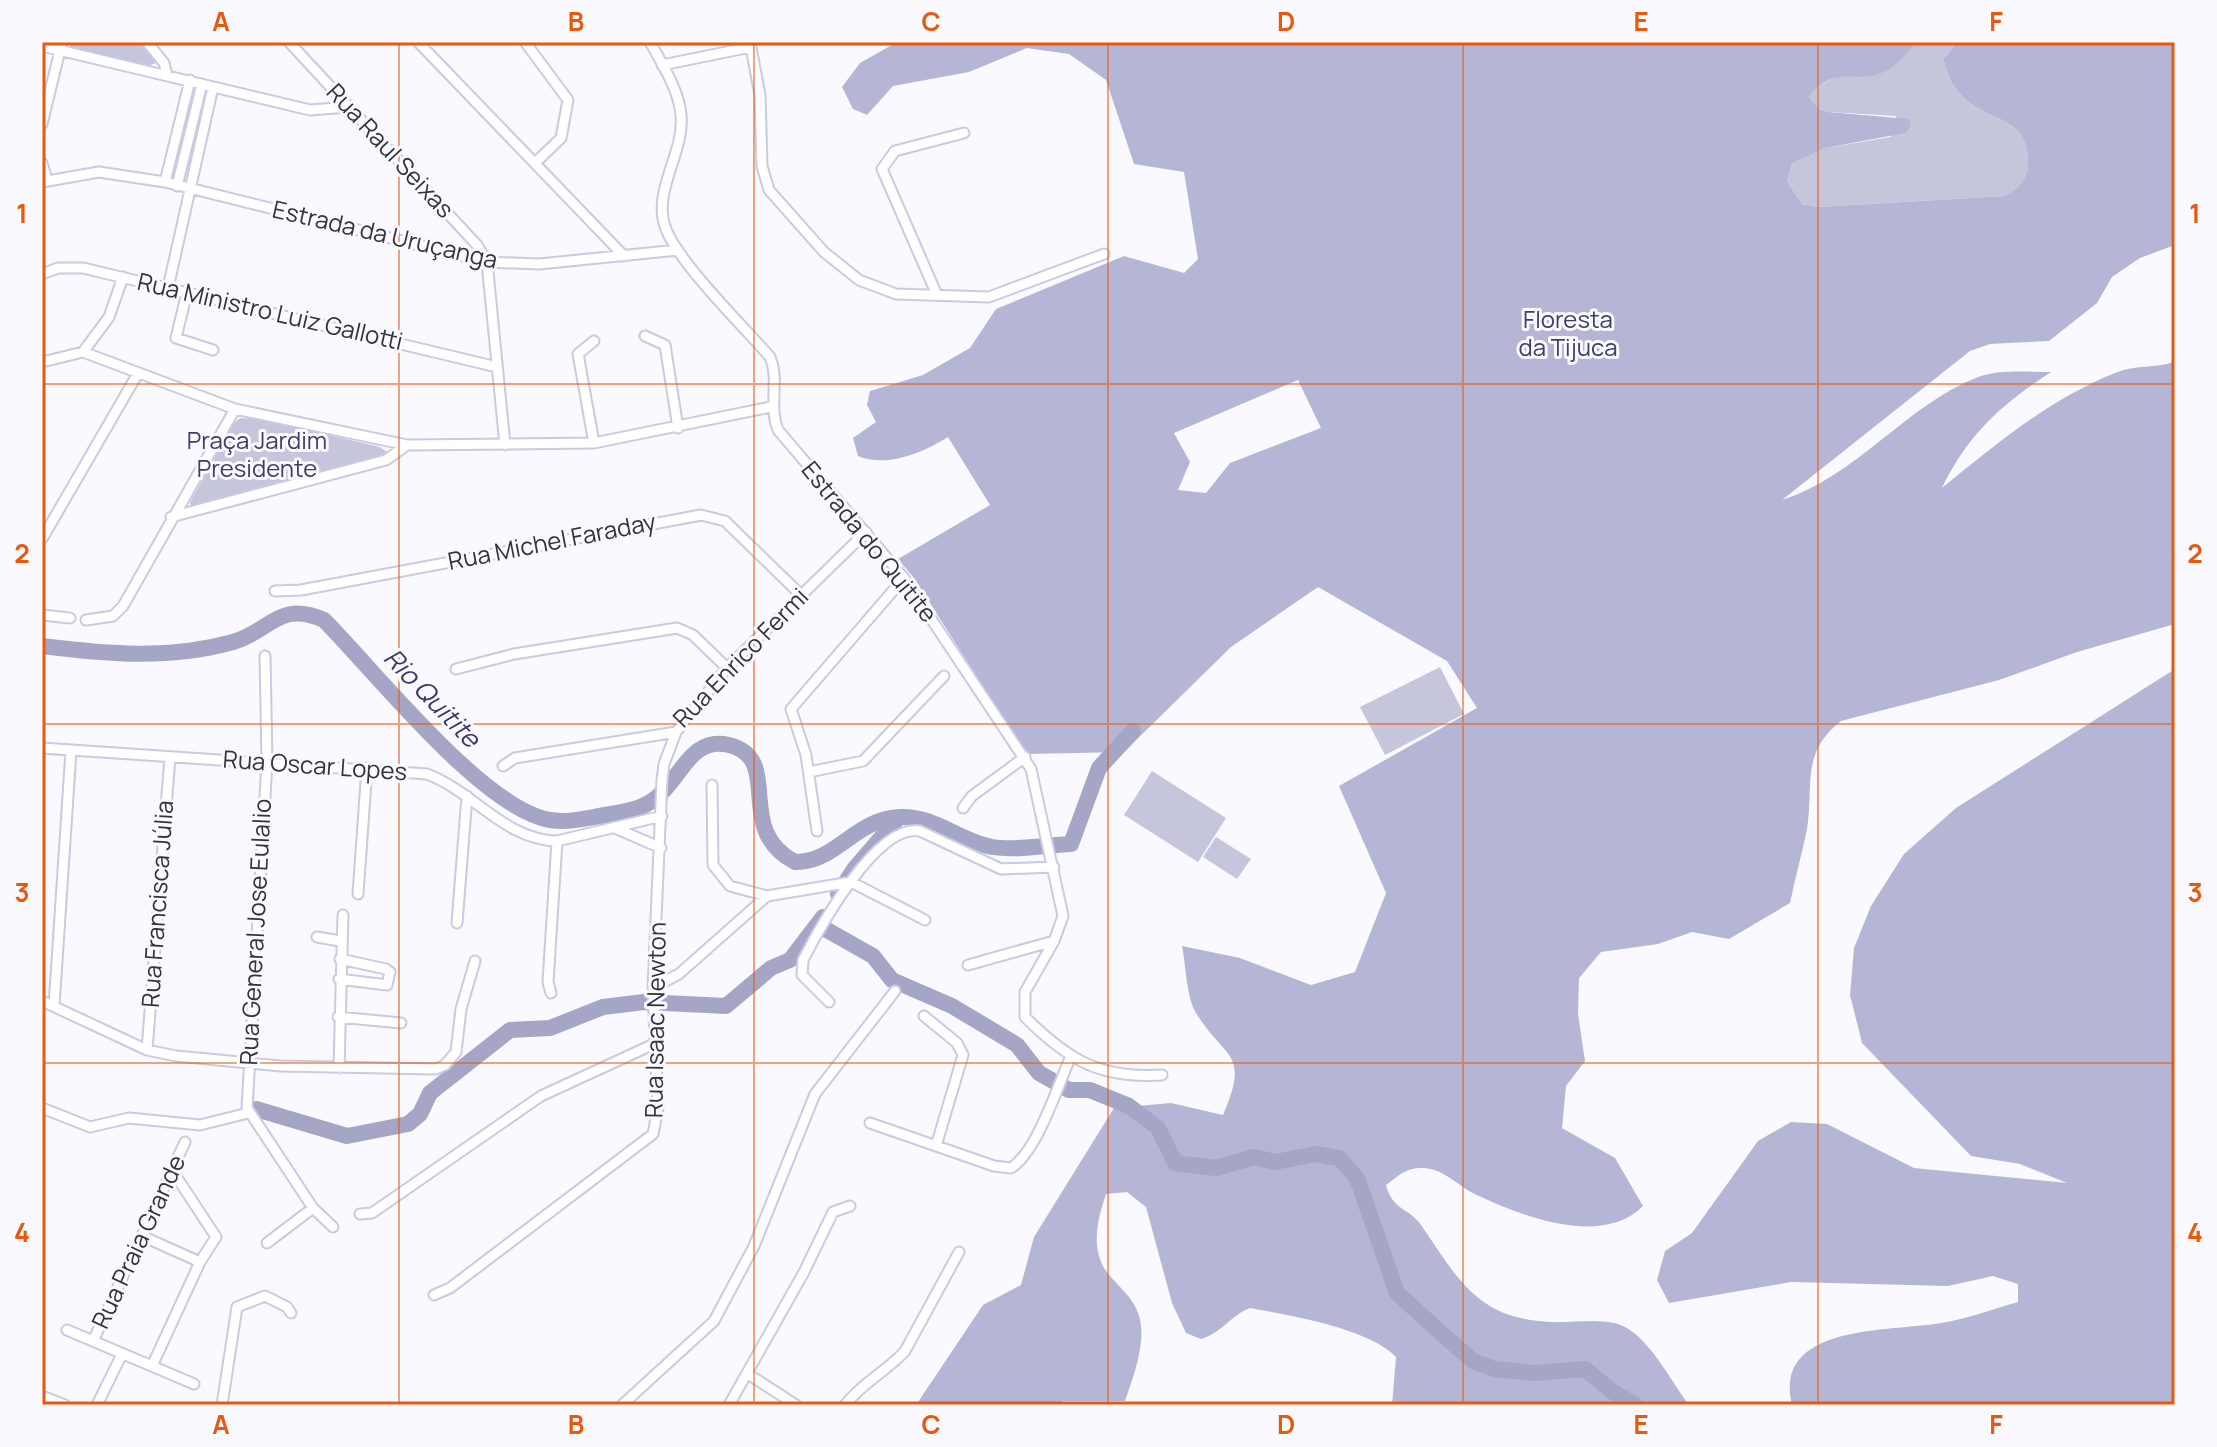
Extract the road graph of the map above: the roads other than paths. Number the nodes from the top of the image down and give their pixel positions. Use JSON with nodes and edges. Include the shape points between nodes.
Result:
{"nodes":[{"id":1,"x":147,"y":42,"type":"edge"},
{"id":2,"x":289,"y":42,"type":"edge"},
{"id":3,"x":418,"y":42,"type":"edge"},
{"id":4,"x":525,"y":42,"type":"edge"},
{"id":5,"x":650,"y":42,"type":"edge"},
{"id":6,"x":750,"y":44,"type":"edge"},
{"id":7,"x":42,"y":46,"type":"edge"},
{"id":8,"x":61,"y":46,"type":"edge"},
{"id":9,"x":662,"y":65,"type":"junction"},
{"id":10,"x":167,"y":75,"type":"junction"},
{"id":11,"x":190,"y":80,"type":"junction"},
{"id":12,"x":208,"y":85,"type":"junction"},
{"id":13,"x":349,"y":107,"type":"junction"},
{"id":14,"x":42,"y":124,"type":"edge"},
{"id":15,"x":964,"y":133,"type":"dead end"},
{"id":16,"x":42,"y":163,"type":"edge"},
{"id":17,"x":535,"y":163,"type":"junction"},
{"id":18,"x":44,"y":181,"type":"edge"},
{"id":19,"x":165,"y":182,"type":"junction"},
{"id":20,"x":177,"y":186,"type":"junction"},
{"id":21,"x":189,"y":189,"type":"junction"},
{"id":22,"x":678,"y":250,"type":"junction"},
{"id":23,"x":1104,"y":254,"type":"dead end"},
{"id":24,"x":624,"y":256,"type":"junction"},
{"id":25,"x":487,"y":262,"type":"junction"},
{"id":26,"x":42,"y":274,"type":"edge"},
{"id":27,"x":123,"y":277,"type":"junction"},
{"id":28,"x":168,"y":288,"type":"junction"},
{"id":29,"x":187,"y":292,"type":"junction"},
{"id":30,"x":937,"y":295,"type":"junction"},
{"id":31,"x":645,"y":336,"type":"dead end"},
{"id":32,"x":594,"y":341,"type":"dead end"},
{"id":33,"x":213,"y":350,"type":"dead end"},
{"id":34,"x":83,"y":352,"type":"junction"},
{"id":35,"x":42,"y":362,"type":"edge"},
{"id":36,"x":497,"y":367,"type":"junction"},
{"id":37,"x":137,"y":375,"type":"junction"},
{"id":38,"x":771,"y":407,"type":"junction"},
{"id":39,"x":235,"y":409,"type":"junction"},
{"id":40,"x":678,"y":428,"type":"junction"},
{"id":41,"x":594,"y":443,"type":"junction"},
{"id":42,"x":407,"y":445,"type":"junction"},
{"id":43,"x":505,"y":445,"type":"junction"},
{"id":44,"x":171,"y":517,"type":"junction"},
{"id":45,"x":866,"y":532,"type":"junction"},
{"id":46,"x":42,"y":539,"type":"edge"},
{"id":47,"x":904,"y":578,"type":"junction"},
{"id":48,"x":275,"y":591,"type":"dead end"},
{"id":49,"x":801,"y":595,"type":"junction"},
{"id":50,"x":42,"y":615,"type":"edge"},
{"id":51,"x":70,"y":618,"type":"dead end"},
{"id":52,"x":86,"y":620,"type":"dead end"},
{"id":53,"x":265,"y":656,"type":"dead end"},
{"id":54,"x":727,"y":668,"type":"junction"},
{"id":55,"x":456,"y":669,"type":"dead end"},
{"id":56,"x":944,"y":676,"type":"dead end"},
{"id":57,"x":676,"y":732,"type":"junction"},
{"id":58,"x":42,"y":748,"type":"edge"},
{"id":59,"x":71,"y":751,"type":"junction"},
{"id":60,"x":170,"y":757,"type":"junction"},
{"id":61,"x":1025,"y":757,"type":"junction"},
{"id":62,"x":267,"y":762,"type":"junction"},
{"id":63,"x":503,"y":766,"type":"dead end"},
{"id":64,"x":367,"y":768,"type":"junction"},
{"id":65,"x":809,"y":772,"type":"junction"},
{"id":66,"x":712,"y":785,"type":"dead end"},
{"id":67,"x":467,"y":796,"type":"junction"},
{"id":68,"x":963,"y":808,"type":"dead end"},
{"id":69,"x":662,"y":811,"type":"junction"},
{"id":70,"x":615,"y":828,"type":"junction"},
{"id":71,"x":817,"y":831,"type":"dead end"},
{"id":72,"x":557,"y":841,"type":"junction"},
{"id":73,"x":661,"y":848,"type":"junction"},
{"id":74,"x":1054,"y":867,"type":"junction"},
{"id":75,"x":849,"y":882,"type":"junction"},
{"id":76,"x":358,"y":894,"type":"dead end"},
{"id":77,"x":767,"y":896,"type":"junction"},
{"id":78,"x":343,"y":915,"type":"dead end"},
{"id":79,"x":925,"y":920,"type":"dead end"},
{"id":80,"x":457,"y":923,"type":"dead end"},
{"id":81,"x":317,"y":937,"type":"dead end"},
{"id":82,"x":340,"y":941,"type":"junction"},
{"id":83,"x":1054,"y":941,"type":"junction"},
{"id":84,"x":340,"y":959,"type":"junction"},
{"id":85,"x":475,"y":961,"type":"dead end"},
{"id":86,"x":968,"y":965,"type":"dead end"},
{"id":87,"x":339,"y":979,"type":"junction"},
{"id":88,"x":654,"y":991,"type":"junction"},
{"id":89,"x":895,"y":991,"type":"dead end"},
{"id":90,"x":551,"y":993,"type":"dead end"},
{"id":91,"x":42,"y":1001,"type":"edge"},
{"id":92,"x":829,"y":1002,"type":"dead end"},
{"id":93,"x":54,"y":1006,"type":"junction"},
{"id":94,"x":924,"y":1016,"type":"dead end"},
{"id":95,"x":338,"y":1017,"type":"junction"},
{"id":96,"x":401,"y":1023,"type":"dead end"},
{"id":97,"x":654,"y":1044,"type":"junction"},
{"id":98,"x":147,"y":1050,"type":"junction"},
{"id":99,"x":1071,"y":1056,"type":"junction"},
{"id":100,"x":248,"y":1062,"type":"junction"},
{"id":101,"x":339,"y":1068,"type":"junction"},
{"id":102,"x":1162,"y":1075,"type":"dead end"},
{"id":103,"x":42,"y":1108,"type":"edge"},
{"id":104,"x":248,"y":1113,"type":"junction"},
{"id":105,"x":870,"y":1123,"type":"dead end"},
{"id":106,"x":185,"y":1142,"type":"dead end"},
{"id":107,"x":936,"y":1146,"type":"junction"},
{"id":108,"x":172,"y":1170,"type":"junction"},
{"id":109,"x":850,"y":1206,"type":"dead end"},
{"id":110,"x":313,"y":1208,"type":"junction"},
{"id":111,"x":360,"y":1214,"type":"dead end"},
{"id":112,"x":333,"y":1227,"type":"dead end"},
{"id":113,"x":142,"y":1236,"type":"junction"},
{"id":114,"x":267,"y":1243,"type":"dead end"},
{"id":115,"x":959,"y":1252,"type":"dead end"},
{"id":116,"x":200,"y":1262,"type":"junction"},
{"id":117,"x":434,"y":1295,"type":"dead end"},
{"id":118,"x":291,"y":1313,"type":"dead end"},
{"id":119,"x":67,"y":1330,"type":"dead end"},
{"id":120,"x":93,"y":1341,"type":"junction"},
{"id":121,"x":122,"y":1354,"type":"junction"},
{"id":122,"x":152,"y":1366,"type":"junction"},
{"id":123,"x":748,"y":1374,"type":"junction"},
{"id":124,"x":194,"y":1384,"type":"dead end"},
{"id":125,"x":42,"y":1396,"type":"edge"},
{"id":126,"x":65,"y":1405,"type":"edge"},
{"id":127,"x":97,"y":1405,"type":"edge"},
{"id":128,"x":222,"y":1405,"type":"edge"},
{"id":129,"x":622,"y":1405,"type":"edge"},
{"id":130,"x":729,"y":1405,"type":"edge"},
{"id":131,"x":796,"y":1405,"type":"edge"},
{"id":132,"x":845,"y":1405,"type":"edge"}],
"edges":[{"from":1,"to":10,"type":"street"},
{"from":2,"to":13,"type":"street","name":"Rua Raul Seixas"},
{"from":3,"to":17,"type":"street"},
{"from":4,"to":17,"type":"street","via":[[568,100],[561,138]]},
{"from":5,"to":9,"type":"street"},
{"from":6,"to":9,"type":"street"},
{"from":6,"to":30,"type":"street","via":[[760,95],[762,166],[777,202],[859,280],[896,294]]},
{"from":7,"to":8,"type":"street"},
{"from":8,"to":10,"type":"street"},
{"from":8,"to":14,"type":"street"},
{"from":9,"to":22,"type":"street","via":[[681,115],[664,199],[665,229]]},
{"from":10,"to":11,"type":"street"},
{"from":11,"to":12,"type":"street"},
{"from":11,"to":19,"type":"street"},
{"from":12,"to":13,"type":"street","via":[[310,110]]},
{"from":12,"to":20,"type":"street"},
{"from":12,"to":21,"type":"street"},
{"from":13,"to":25,"type":"street","name":"Rua Raul Seixas"},
{"from":15,"to":30,"type":"street","via":[[895,151],[882,169]]},
{"from":16,"to":18,"type":"street"},
{"from":17,"to":24,"type":"street"},
{"from":18,"to":19,"type":"street","name":"Estrada da Uruçanga","via":[[99,172]]},
{"from":19,"to":20,"type":"street","name":"Estrada da Uruçanga"},
{"from":20,"to":21,"type":"street","name":"Estrada da Uruçanga"},
{"from":21,"to":25,"type":"street","name":"Estrada da Uruçanga"},
{"from":21,"to":28,"type":"street"},
{"from":22,"to":24,"type":"street","name":"Estrada da Uruçanga"},
{"from":22,"to":38,"type":"street","name":"Estrada do Quitite","via":[[770,357]]},
{"from":23,"to":30,"type":"street","via":[[989,297]]},
{"from":24,"to":25,"type":"street","name":"Estrada da Uruçanga","via":[[539,264]]},
{"from":25,"to":36,"type":"street"},
{"from":26,"to":27,"type":"street","name":"Rua Ministro Luiz Gallotti","via":[[72,266]]},
{"from":27,"to":28,"type":"street","name":"Rua Ministro Luiz Gallotti"},
{"from":27,"to":34,"type":"street","via":[[109,317]]},
{"from":28,"to":29,"type":"street","name":"Rua Ministro Luiz Gallotti"},
{"from":29,"to":33,"type":"street","via":[[176,338]]},
{"from":29,"to":36,"type":"street","name":"Rua Ministro Luiz Gallotti"},
{"from":31,"to":40,"type":"street","via":[[665,345]]},
{"from":32,"to":41,"type":"street","via":[[578,354]]},
{"from":34,"to":35,"type":"street"},
{"from":34,"to":37,"type":"street"},
{"from":36,"to":43,"type":"street"},
{"from":37,"to":39,"type":"street"},
{"from":37,"to":46,"type":"street"},
{"from":38,"to":40,"type":"street"},
{"from":38,"to":45,"type":"street","name":"Estrada do Quitite","via":[[778,430]]},
{"from":39,"to":42,"type":"street"},
{"from":39,"to":44,"type":"street"},
{"from":40,"to":41,"type":"street"},
{"from":41,"to":43,"type":"street"},
{"from":42,"to":43,"type":"street"},
{"from":42,"to":44,"type":"street","via":[[386,460]]},
{"from":44,"to":52,"type":"street","via":[[123,606],[113,616]]},
{"from":45,"to":47,"type":"street","name":"Estrada do Quitite"},
{"from":45,"to":49,"type":"street","name":"Rua Enrico Fermi"},
{"from":47,"to":61,"type":"street","name":"Estrada do Quitite"},
{"from":47,"to":65,"type":"street","via":[[792,704]]},
{"from":48,"to":49,"type":"street","name":"Rua Michel Faraday","via":[[701,515],[725,521]]},
{"from":49,"to":54,"type":"street","name":"Rua Enrico Fermi"},
{"from":50,"to":51,"type":"street"},
{"from":53,"to":62,"type":"street","name":"Rua General Jose Eulalio"},
{"from":54,"to":55,"type":"street","via":[[693,635],[677,628],[514,654]]},
{"from":54,"to":57,"type":"street","name":"Rua Enrico Fermi"},
{"from":56,"to":65,"type":"street","via":[[863,761]]},
{"from":57,"to":63,"type":"street","name":"Rua Enrico Fermi","via":[[515,758]]},
{"from":57,"to":69,"type":"street","name":"Rua Isaac Newton","via":[[664,764]]},
{"from":58,"to":59,"type":"street","name":"Rua Oscar Lopes"},
{"from":59,"to":60,"type":"street","name":"Rua Oscar Lopes"},
{"from":59,"to":93,"type":"street"},
{"from":60,"to":62,"type":"street","name":"Rua Oscar Lopes"},
{"from":60,"to":98,"type":"street","name":"Rua Francisca Júlia"},
{"from":61,"to":68,"type":"street"},
{"from":61,"to":74,"type":"street","name":"Estrada do Quitite"},
{"from":62,"to":64,"type":"street","name":"Rua Oscar Lopes"},
{"from":62,"to":100,"type":"street","name":"Rua General Jose Eulalio"},
{"from":64,"to":67,"type":"street","name":"Rua Oscar Lopes","via":[[427,774]]},
{"from":64,"to":76,"type":"street"},
{"from":65,"to":71,"type":"street"},
{"from":66,"to":77,"type":"street","via":[[713,865],[730,886]]},
{"from":67,"to":72,"type":"street","name":"Rua Oscar Lopes","via":[[525,838]]},
{"from":67,"to":80,"type":"street"},
{"from":69,"to":70,"type":"street","name":"Rua Oscar Lopes"},
{"from":69,"to":73,"type":"street","name":"Rua Isaac Newton"},
{"from":70,"to":72,"type":"street","name":"Rua Oscar Lopes"},
{"from":70,"to":73,"type":"street"},
{"from":72,"to":90,"type":"street"},
{"from":73,"to":88,"type":"street","name":"Rua Isaac Newton"},
{"from":74,"to":75,"type":"street","via":[[1001,869],[914,829],[892,836]]},
{"from":74,"to":83,"type":"street","name":"Estrada do Quitite","via":[[1063,916]]},
{"from":75,"to":77,"type":"street"},
{"from":75,"to":79,"type":"street"},
{"from":75,"to":92,"type":"street","via":[[801,969]]},
{"from":77,"to":88,"type":"street"},
{"from":78,"to":82,"type":"street"},
{"from":81,"to":82,"type":"street"},
{"from":82,"to":84,"type":"street"},
{"from":83,"to":86,"type":"street"},
{"from":83,"to":99,"type":"street","name":"Estrada do Quitite","via":[[1025,992],[1023,1009],[1025,1017]]},
{"from":84,"to":87,"type":"street"},
{"from":84,"to":87,"type":"street","via":[[386,969],[390,980],[387,985]]},
{"from":85,"to":101,"type":"street","via":[[456,1052],[445,1065]]},
{"from":87,"to":95,"type":"street"},
{"from":88,"to":97,"type":"street","name":"Rua Isaac Newton"},
{"from":89,"to":129,"type":"street","via":[[815,1094],[754,1246],[714,1321]]},
{"from":91,"to":93,"type":"street"},
{"from":93,"to":98,"type":"street"},
{"from":94,"to":107,"type":"street","via":[[957,1043],[963,1055]]},
{"from":95,"to":96,"type":"street"},
{"from":95,"to":101,"type":"street"},
{"from":97,"to":111,"type":"street","via":[[541,1096],[372,1213]]},
{"from":97,"to":117,"type":"street","name":"Rua Isaac Newton","via":[[658,1108],[653,1134],[527,1232]]},
{"from":98,"to":100,"type":"street"},
{"from":99,"to":102,"type":"street","name":"Estrada do Quitite","via":[[1120,1076]]},
{"from":99,"to":107,"type":"street","via":[[1021,1160],[1011,1168]]},
{"from":100,"to":101,"type":"street"},
{"from":100,"to":104,"type":"street","name":"Rua General Jose Eulalio"},
{"from":103,"to":104,"type":"street","via":[[90,1127],[129,1118],[200,1125]]},
{"from":104,"to":110,"type":"street"},
{"from":105,"to":107,"type":"street"},
{"from":106,"to":108,"type":"street","name":"Rua Praia Grande"},
{"from":108,"to":113,"type":"street","name":"Rua Praia Grande"},
{"from":108,"to":116,"type":"street","via":[[216,1237]]},
{"from":109,"to":123,"type":"street","via":[[833,1212]]},
{"from":110,"to":112,"type":"street"},
{"from":110,"to":114,"type":"street"},
{"from":113,"to":116,"type":"street"},
{"from":113,"to":120,"type":"street","name":"Rua Praia Grande"},
{"from":115,"to":132,"type":"street","via":[[905,1351],[862,1384]]},
{"from":116,"to":122,"type":"street"},
{"from":118,"to":128,"type":"street","via":[[265,1296],[244,1301],[236,1310]]},
{"from":119,"to":120,"type":"street"},
{"from":120,"to":121,"type":"street"},
{"from":121,"to":122,"type":"street"},
{"from":121,"to":127,"type":"street"},
{"from":122,"to":124,"type":"street"},
{"from":123,"to":130,"type":"street"},
{"from":123,"to":131,"type":"street"},
{"from":125,"to":126,"type":"street"}]}
